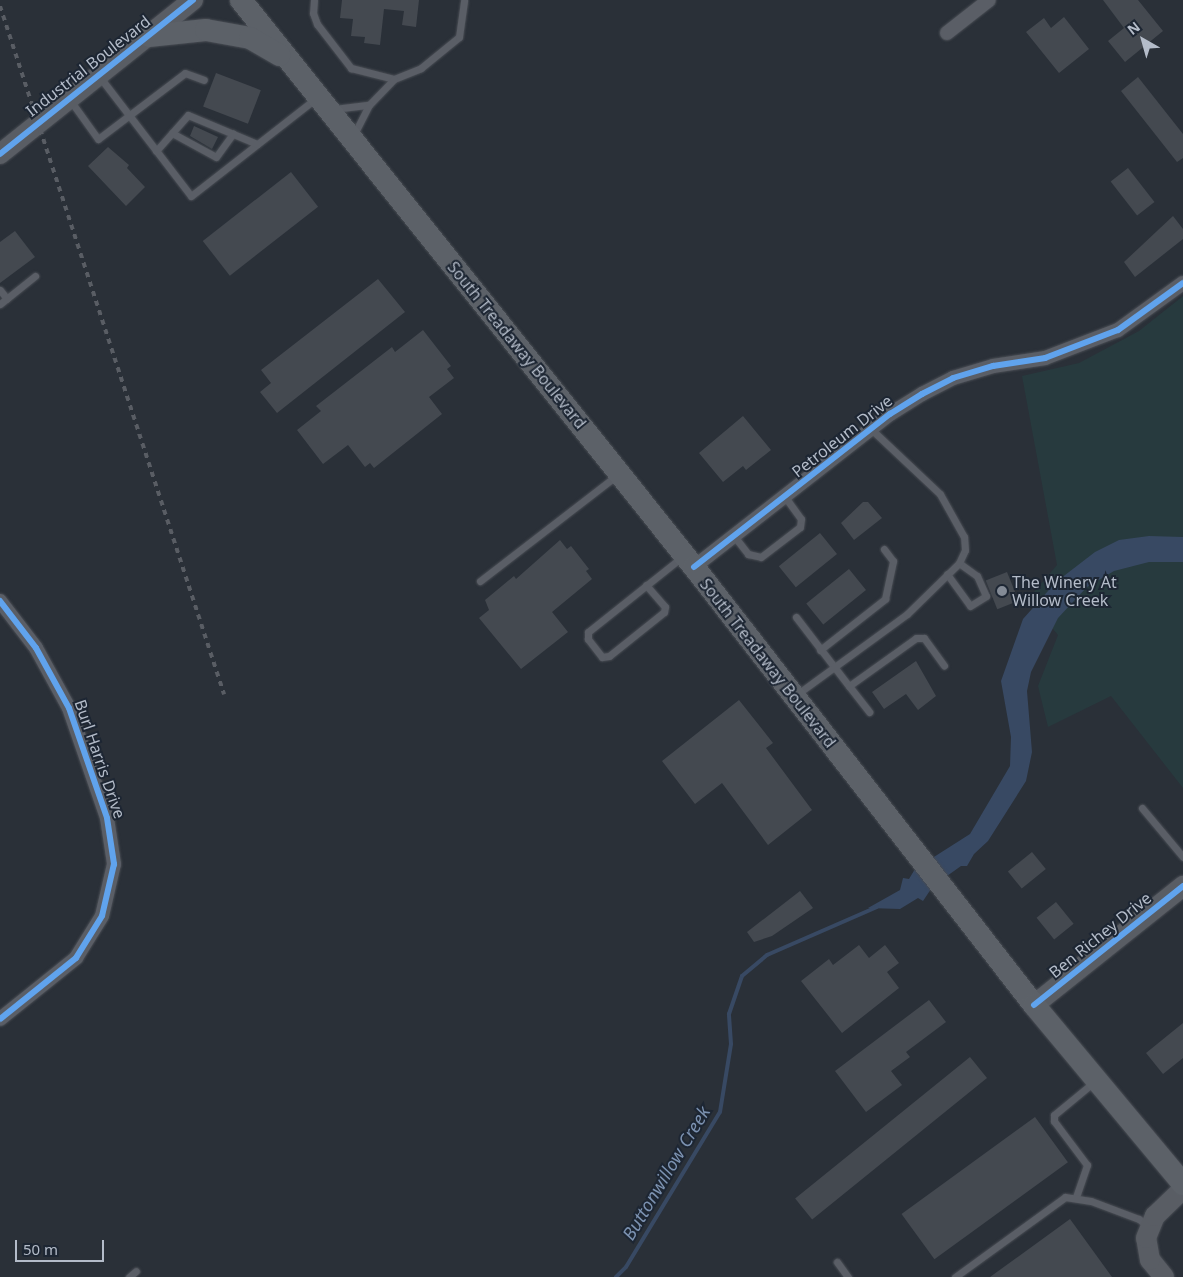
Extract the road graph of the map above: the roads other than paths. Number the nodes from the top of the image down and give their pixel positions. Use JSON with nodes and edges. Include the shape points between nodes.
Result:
{"nodes":[{"id":1,"x":193,"y":0,"type":"edge"},
{"id":2,"x":241,"y":0,"type":"edge"},
{"id":3,"x":314,"y":0,"type":"edge"},
{"id":4,"x":464,"y":0,"type":"edge"},
{"id":5,"x":989,"y":0,"type":"edge"},
{"id":6,"x":947,"y":33,"type":"dead end"},
{"id":7,"x":149,"y":36,"type":"junction"},
{"id":8,"x":288,"y":59,"type":"junction"},
{"id":9,"x":98,"y":76,"type":"junction"},
{"id":10,"x":394,"y":79,"type":"junction"},
{"id":11,"x":204,"y":80,"type":"dead end"},
{"id":12,"x":70,"y":99,"type":"junction"},
{"id":13,"x":324,"y":103,"type":"junction"},
{"id":14,"x":369,"y":105,"type":"junction"},
{"id":15,"x":130,"y":115,"type":"junction"},
{"id":16,"x":172,"y":133,"type":"junction"},
{"id":17,"x":233,"y":134,"type":"junction"},
{"id":18,"x":352,"y":139,"type":"junction"},
{"id":19,"x":257,"y":144,"type":"junction"},
{"id":20,"x":156,"y":151,"type":"junction"},
{"id":21,"x":0,"y":154,"type":"edge"},
{"id":22,"x":35,"y":276,"type":"dead end"},
{"id":23,"x":1183,"y":283,"type":"edge"},
{"id":24,"x":0,"y":290,"type":"edge"},
{"id":25,"x":7,"y":299,"type":"junction"},
{"id":26,"x":0,"y":304,"type":"edge"},
{"id":27,"x":871,"y":429,"type":"junction"},
{"id":28,"x":619,"y":473,"type":"junction"},
{"id":29,"x":785,"y":497,"type":"junction"},
{"id":30,"x":734,"y":536,"type":"junction"},
{"id":31,"x":884,"y":549,"type":"dead end"},
{"id":32,"x":689,"y":561,"type":"junction"},
{"id":33,"x":959,"y":563,"type":"junction"},
{"id":34,"x":948,"y":574,"type":"junction"},
{"id":35,"x":480,"y":581,"type":"dead end"},
{"id":36,"x":646,"y":585,"type":"junction"},
{"id":37,"x":0,"y":601,"type":"edge"},
{"id":38,"x":796,"y":617,"type":"dead end"},
{"id":39,"x":820,"y":650,"type":"junction"},
{"id":40,"x":944,"y":666,"type":"dead end"},
{"id":41,"x":834,"y":668,"type":"junction"},
{"id":42,"x":849,"y":686,"type":"junction"},
{"id":43,"x":794,"y":697,"type":"junction"},
{"id":44,"x":869,"y":712,"type":"dead end"},
{"id":45,"x":1142,"y":808,"type":"dead end"},
{"id":46,"x":1183,"y":857,"type":"edge"},
{"id":47,"x":1183,"y":886,"type":"edge"},
{"id":48,"x":1034,"y":1005,"type":"junction"},
{"id":49,"x":0,"y":1019,"type":"edge"},
{"id":50,"x":1096,"y":1080,"type":"junction"},
{"id":51,"x":1183,"y":1184,"type":"edge"},
{"id":52,"x":1183,"y":1189,"type":"edge"},
{"id":53,"x":1076,"y":1197,"type":"junction"},
{"id":54,"x":1148,"y":1227,"type":"junction"},
{"id":55,"x":837,"y":1262,"type":"dead end"},
{"id":56,"x":136,"y":1271,"type":"dead end"},
{"id":57,"x":129,"y":1277,"type":"edge"},
{"id":58,"x":848,"y":1277,"type":"edge"},
{"id":59,"x":955,"y":1277,"type":"edge"},
{"id":60,"x":1164,"y":1277,"type":"edge"}],
"edges":[{"from":1,"to":7,"type":"main road","name":"Industrial Boulevard"},
{"from":2,"to":8,"type":"main road","name":"South Treadaway Boulevard"},
{"from":3,"to":10,"type":"lane","via":[[313,13],[318,24],[351,68]]},
{"from":4,"to":10,"type":"lane","via":[[458,37],[420,68]]},
{"from":5,"to":6,"type":"street"},
{"from":7,"to":8,"type":"main road","via":[[206,30],[250,38]]},
{"from":7,"to":9,"type":"main road","name":"Industrial Boulevard"},
{"from":8,"to":13,"type":"main road","name":"South Treadaway Boulevard"},
{"from":9,"to":12,"type":"main road","name":"Industrial Boulevard"},
{"from":9,"to":15,"type":"lane"},
{"from":10,"to":14,"type":"lane"},
{"from":11,"to":15,"type":"lane","via":[[185,73]]},
{"from":12,"to":15,"type":"lane","via":[[98,139]]},
{"from":12,"to":21,"type":"main road","name":"Industrial Boulevard"},
{"from":13,"to":14,"type":"lane"},
{"from":13,"to":18,"type":"main road","name":"South Treadaway Boulevard"},
{"from":13,"to":19,"type":"lane"},
{"from":14,"to":18,"type":"lane"},
{"from":15,"to":20,"type":"lane"},
{"from":16,"to":17,"type":"lane","via":[[188,115]]},
{"from":16,"to":17,"type":"lane","via":[[216,157]]},
{"from":16,"to":20,"type":"lane"},
{"from":17,"to":19,"type":"lane"},
{"from":18,"to":28,"type":"main road","name":"South Treadaway Boulevard"},
{"from":19,"to":20,"type":"lane","via":[[190,196]]},
{"from":22,"to":25,"type":"lane"},
{"from":23,"to":27,"type":"street","name":"Petroleum Drive","via":[[1118,330],[1045,358],[993,366],[953,378],[906,404]]},
{"from":24,"to":25,"type":"lane"},
{"from":25,"to":26,"type":"lane"},
{"from":27,"to":29,"type":"street","name":"Petroleum Drive"},
{"from":27,"to":33,"type":"lane","via":[[940,494],[964,537],[965,550]]},
{"from":28,"to":32,"type":"main road","name":"South Treadaway Boulevard"},
{"from":28,"to":35,"type":"lane"},
{"from":29,"to":30,"type":"street","name":"Petroleum Drive"},
{"from":29,"to":30,"type":"lane","via":[[801,519],[800,528],[761,557],[748,554]]},
{"from":30,"to":32,"type":"street","name":"Petroleum Drive"},
{"from":31,"to":39,"type":"lane","via":[[892,561],[893,570],[885,599]]},
{"from":32,"to":36,"type":"lane"},
{"from":32,"to":43,"type":"main road","name":"South Treadaway Boulevard"},
{"from":33,"to":34,"type":"lane"},
{"from":33,"to":34,"type":"lane","via":[[977,576],[986,596],[970,606]]},
{"from":34,"to":41,"type":"lane","via":[[907,614]]},
{"from":36,"to":36,"type":"lane","via":[[588,632],[588,639],[602,657],[609,656],[664,612],[665,607]]},
{"from":37,"to":49,"type":"street","name":"Burl Harris Drive","via":[[36,648],[69,708],[107,818],[114,864],[102,916],[86,945],[64,969]]},
{"from":38,"to":39,"type":"lane"},
{"from":39,"to":41,"type":"lane"},
{"from":40,"to":42,"type":"lane","via":[[924,638],[916,638]]},
{"from":41,"to":42,"type":"lane"},
{"from":41,"to":43,"type":"lane"},
{"from":42,"to":44,"type":"lane"},
{"from":43,"to":48,"type":"main road","name":"South Treadaway Boulevard"},
{"from":45,"to":46,"type":"lane"},
{"from":47,"to":48,"type":"main road","name":"Ben Richey Drive"},
{"from":48,"to":50,"type":"main road","name":"South Treadaway Boulevard"},
{"from":50,"to":51,"type":"main road","name":"South Treadaway Boulevard"},
{"from":50,"to":53,"type":"lane","via":[[1054,1115],[1054,1121],[1087,1165]]},
{"from":52,"to":54,"type":"main road","via":[[1165,1204]]},
{"from":53,"to":54,"type":"lane","via":[[1139,1219]]},
{"from":53,"to":59,"type":"lane","via":[[1065,1197],[1055,1203]]},
{"from":54,"to":60,"type":"main road","via":[[1146,1249],[1150,1260]]},
{"from":55,"to":58,"type":"lane"},
{"from":56,"to":57,"type":"lane"}]}
